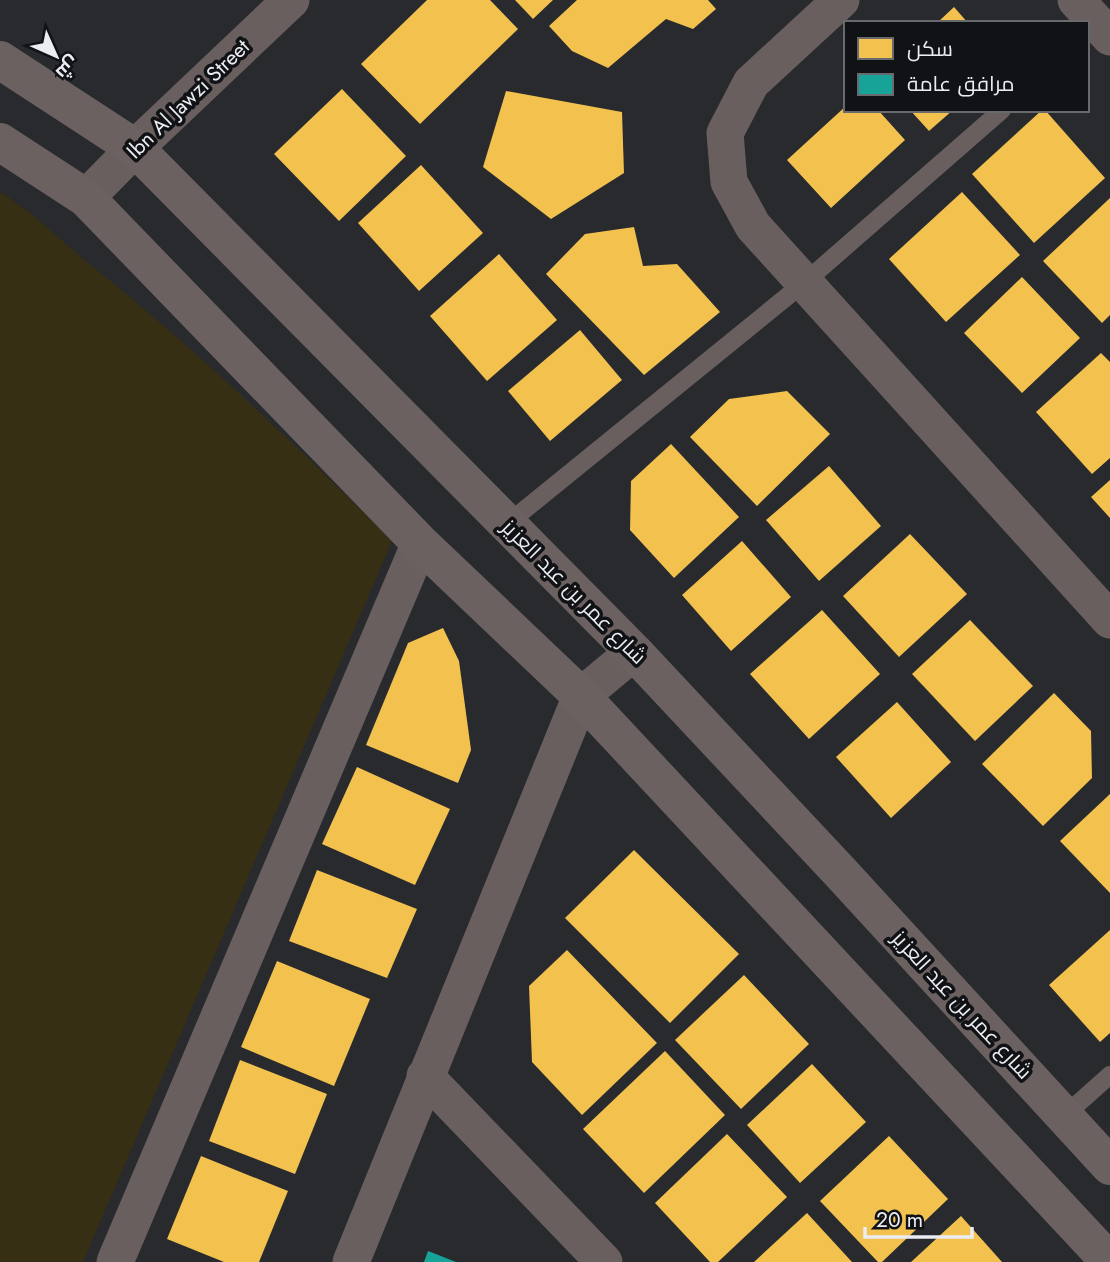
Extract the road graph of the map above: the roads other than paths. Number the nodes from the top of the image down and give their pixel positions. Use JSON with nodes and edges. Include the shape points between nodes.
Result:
{"nodes":[{"id":1,"x":291,"y":0,"type":"edge"},
{"id":2,"x":841,"y":0,"type":"edge"},
{"id":3,"x":0,"y":60,"type":"edge"},
{"id":4,"x":1000,"y":112,"type":"edge"},
{"id":5,"x":0,"y":142,"type":"edge"},
{"id":6,"x":135,"y":148,"type":"junction"},
{"id":7,"x":86,"y":198,"type":"junction"},
{"id":8,"x":805,"y":282,"type":"junction"},
{"id":9,"x":507,"y":524,"type":"junction"},
{"id":10,"x":420,"y":543,"type":"junction"},
{"id":11,"x":1110,"y":620,"type":"edge"},
{"id":12,"x":634,"y":652,"type":"junction"},
{"id":13,"x":581,"y":696,"type":"junction"},
{"id":14,"x":1110,"y":1075,"type":"edge"},
{"id":15,"x":425,"y":1076,"type":"junction"},
{"id":16,"x":1064,"y":1116,"type":"junction"},
{"id":17,"x":1110,"y":1166,"type":"edge"},
{"id":18,"x":115,"y":1262,"type":"edge"},
{"id":19,"x":351,"y":1262,"type":"edge"},
{"id":20,"x":604,"y":1262,"type":"edge"},
{"id":21,"x":1110,"y":1262,"type":"edge"}],
"edges":[{"from":1,"to":6,"type":"street","name":"Ibn Al Jawzi Street"},
{"from":2,"to":8,"type":"street","via":[[751,83],[725,134],[729,182],[753,226]]},
{"from":3,"to":6,"type":"street","name":"شارع عمر بن عبد العزيز"},
{"from":4,"to":8,"type":"lane"},
{"from":5,"to":7,"type":"street"},
{"from":6,"to":7,"type":"street","name":"Ibn Al Jawzi Street"},
{"from":6,"to":9,"type":"street","name":"شارع عمر بن عبد العزيز"},
{"from":7,"to":10,"type":"street"},
{"from":8,"to":9,"type":"lane"},
{"from":8,"to":11,"type":"street"},
{"from":9,"to":12,"type":"street","name":"شارع عمر بن عبد العزيز"},
{"from":10,"to":13,"type":"street"},
{"from":10,"to":18,"type":"street"},
{"from":12,"to":13,"type":"street"},
{"from":12,"to":16,"type":"street","name":"شارع عمر بن عبد العزيز"},
{"from":13,"to":15,"type":"street"},
{"from":13,"to":21,"type":"street"},
{"from":14,"to":16,"type":"lane"},
{"from":15,"to":19,"type":"street"},
{"from":15,"to":20,"type":"street"},
{"from":16,"to":17,"type":"street","name":"شارع عمر بن عبد العزيز"}]}
